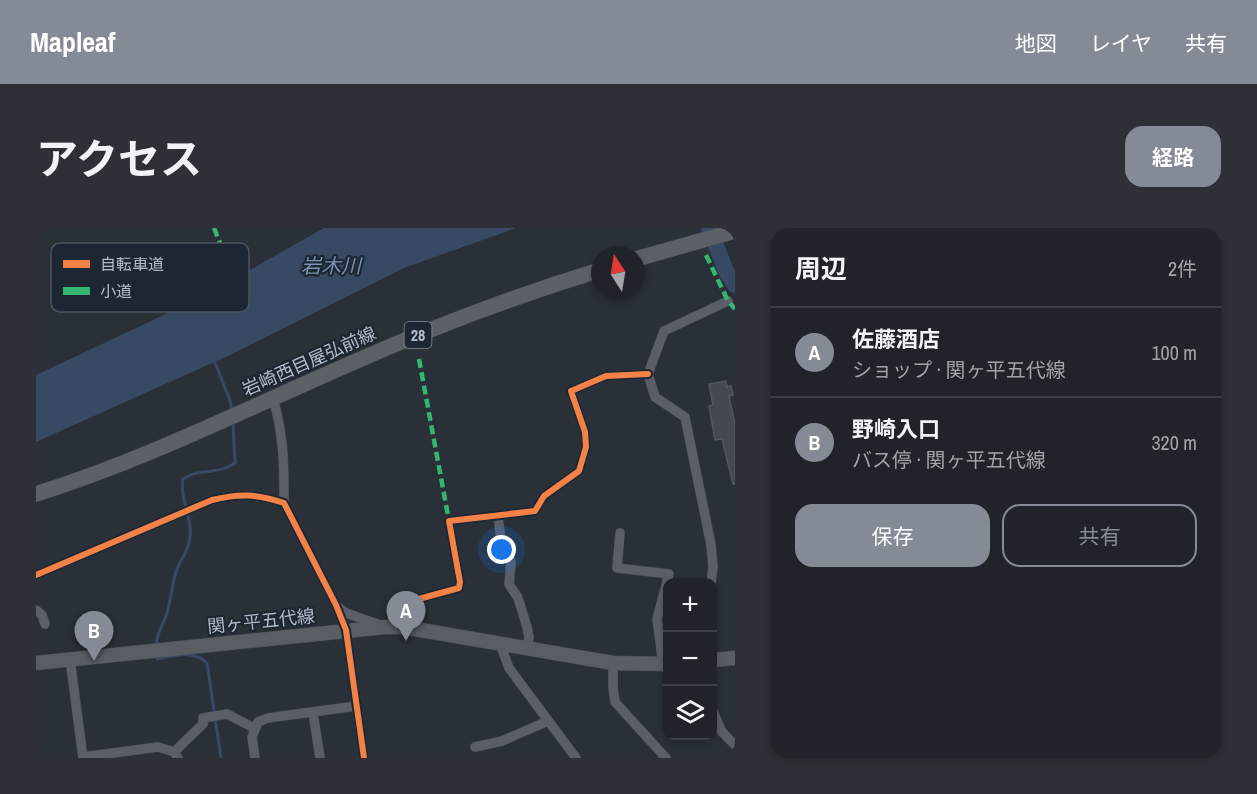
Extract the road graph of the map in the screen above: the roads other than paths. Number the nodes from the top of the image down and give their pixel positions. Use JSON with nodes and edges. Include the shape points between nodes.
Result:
{"nodes":[{"id":1,"x":735,"y":231,"type":"edge"},
{"id":2,"x":645,"y":256,"type":"edge"},
{"id":3,"x":591,"y":273,"type":"edge"},
{"id":4,"x":728,"y":301,"type":"dead end"},
{"id":5,"x":648,"y":374,"type":"junction"},
{"id":6,"x":273,"y":398,"type":"junction"},
{"id":7,"x":36,"y":494,"type":"edge"},
{"id":8,"x":284,"y":503,"type":"junction"},
{"id":9,"x":498,"y":516,"type":"junction"},
{"id":10,"x":620,"y":533,"type":"dead end"},
{"id":11,"x":36,"y":575,"type":"edge"},
{"id":12,"x":711,"y":578,"type":"edge"},
{"id":13,"x":336,"y":605,"type":"junction"},
{"id":14,"x":36,"y":610,"type":"edge"},
{"id":15,"x":45,"y":624,"type":"dead end"},
{"id":16,"x":385,"y":627,"type":"junction"},
{"id":17,"x":403,"y":627,"type":"junction"},
{"id":18,"x":346,"y":630,"type":"junction"},
{"id":19,"x":500,"y":644,"type":"junction"},
{"id":20,"x":527,"y":648,"type":"junction"},
{"id":21,"x":663,"y":653,"type":"edge"},
{"id":22,"x":735,"y":658,"type":"edge"},
{"id":23,"x":70,"y":659,"type":"junction"},
{"id":24,"x":717,"y":660,"type":"edge"},
{"id":25,"x":36,"y":663,"type":"edge"},
{"id":26,"x":613,"y":663,"type":"junction"},
{"id":27,"x":663,"y":664,"type":"edge"},
{"id":28,"x":356,"y":706,"type":"junction"},
{"id":29,"x":313,"y":713,"type":"junction"},
{"id":30,"x":717,"y":720,"type":"edge"},
{"id":31,"x":548,"y":721,"type":"junction"},
{"id":32,"x":254,"y":728,"type":"junction"},
{"id":33,"x":735,"y":745,"type":"edge"},
{"id":34,"x":475,"y":747,"type":"dead end"},
{"id":35,"x":150,"y":753,"type":"edge"},
{"id":36,"x":176,"y":755,"type":"edge"},
{"id":37,"x":119,"y":756,"type":"edge"},
{"id":38,"x":83,"y":758,"type":"edge"},
{"id":39,"x":255,"y":758,"type":"edge"},
{"id":40,"x":320,"y":758,"type":"edge"},
{"id":41,"x":364,"y":758,"type":"edge"},
{"id":42,"x":576,"y":758,"type":"edge"},
{"id":43,"x":666,"y":758,"type":"edge"}],
"edges":[{"from":1,"to":2,"type":"main road"},
{"from":3,"to":6,"type":"main road","name":"岩崎西目屋弘前線","number":"28","via":[[465,316]]},
{"from":4,"to":5,"type":"street","via":[[664,331]]},
{"from":5,"to":9,"type":"street","via":[[606,376],[571,391],[585,432],[586,447],[579,471],[544,496],[535,511]]},
{"from":5,"to":12,"type":"street","via":[[655,397],[685,417],[711,545]]},
{"from":6,"to":7,"type":"main road","name":"岩崎西目屋弘前線","number":"28","via":[[140,456]]},
{"from":6,"to":8,"type":"street","via":[[282,430]]},
{"from":8,"to":11,"type":"street","via":[[247,494],[230,495],[190,508]]},
{"from":8,"to":13,"type":"street"},
{"from":9,"to":17,"type":"street","via":[[449,520],[459,588],[404,603]]},
{"from":9,"to":20,"type":"street","via":[[501,540],[511,562],[509,584],[527,627]]},
{"from":10,"to":21,"type":"street","via":[[617,568],[669,574],[657,619]]},
{"from":13,"to":16,"type":"street","via":[[346,613]]},
{"from":13,"to":18,"type":"street"},
{"from":14,"to":15,"type":"street"},
{"from":16,"to":17,"type":"main road","name":"関ヶ平五代線"},
{"from":16,"to":18,"type":"main road","name":"関ヶ平五代線"},
{"from":17,"to":19,"type":"main road","name":"関ヶ平五代線"},
{"from":18,"to":23,"type":"main road","name":"関ヶ平五代線"},
{"from":18,"to":28,"type":"street"},
{"from":19,"to":20,"type":"main road","name":"関ヶ平五代線"},
{"from":19,"to":31,"type":"street","via":[[509,668]]},
{"from":20,"to":26,"type":"main road","name":"関ヶ平五代線"},
{"from":22,"to":24,"type":"main road"},
{"from":23,"to":25,"type":"main road","name":"関ヶ平五代線"},
{"from":23,"to":38,"type":"street"},
{"from":26,"to":27,"type":"main road","name":"関ヶ平五代線"},
{"from":26,"to":43,"type":"street","via":[[615,702]]},
{"from":28,"to":29,"type":"street"},
{"from":28,"to":41,"type":"street"},
{"from":29,"to":32,"type":"street","via":[[268,718]]},
{"from":29,"to":40,"type":"street"},
{"from":30,"to":33,"type":"street"},
{"from":31,"to":34,"type":"street","via":[[502,741]]},
{"from":31,"to":42,"type":"street"},
{"from":32,"to":36,"type":"street","via":[[227,714],[203,718],[203,724]]},
{"from":32,"to":39,"type":"street"},
{"from":35,"to":36,"type":"street","via":[[165,748]]},
{"from":35,"to":37,"type":"street"},
{"from":37,"to":38,"type":"street"}]}
